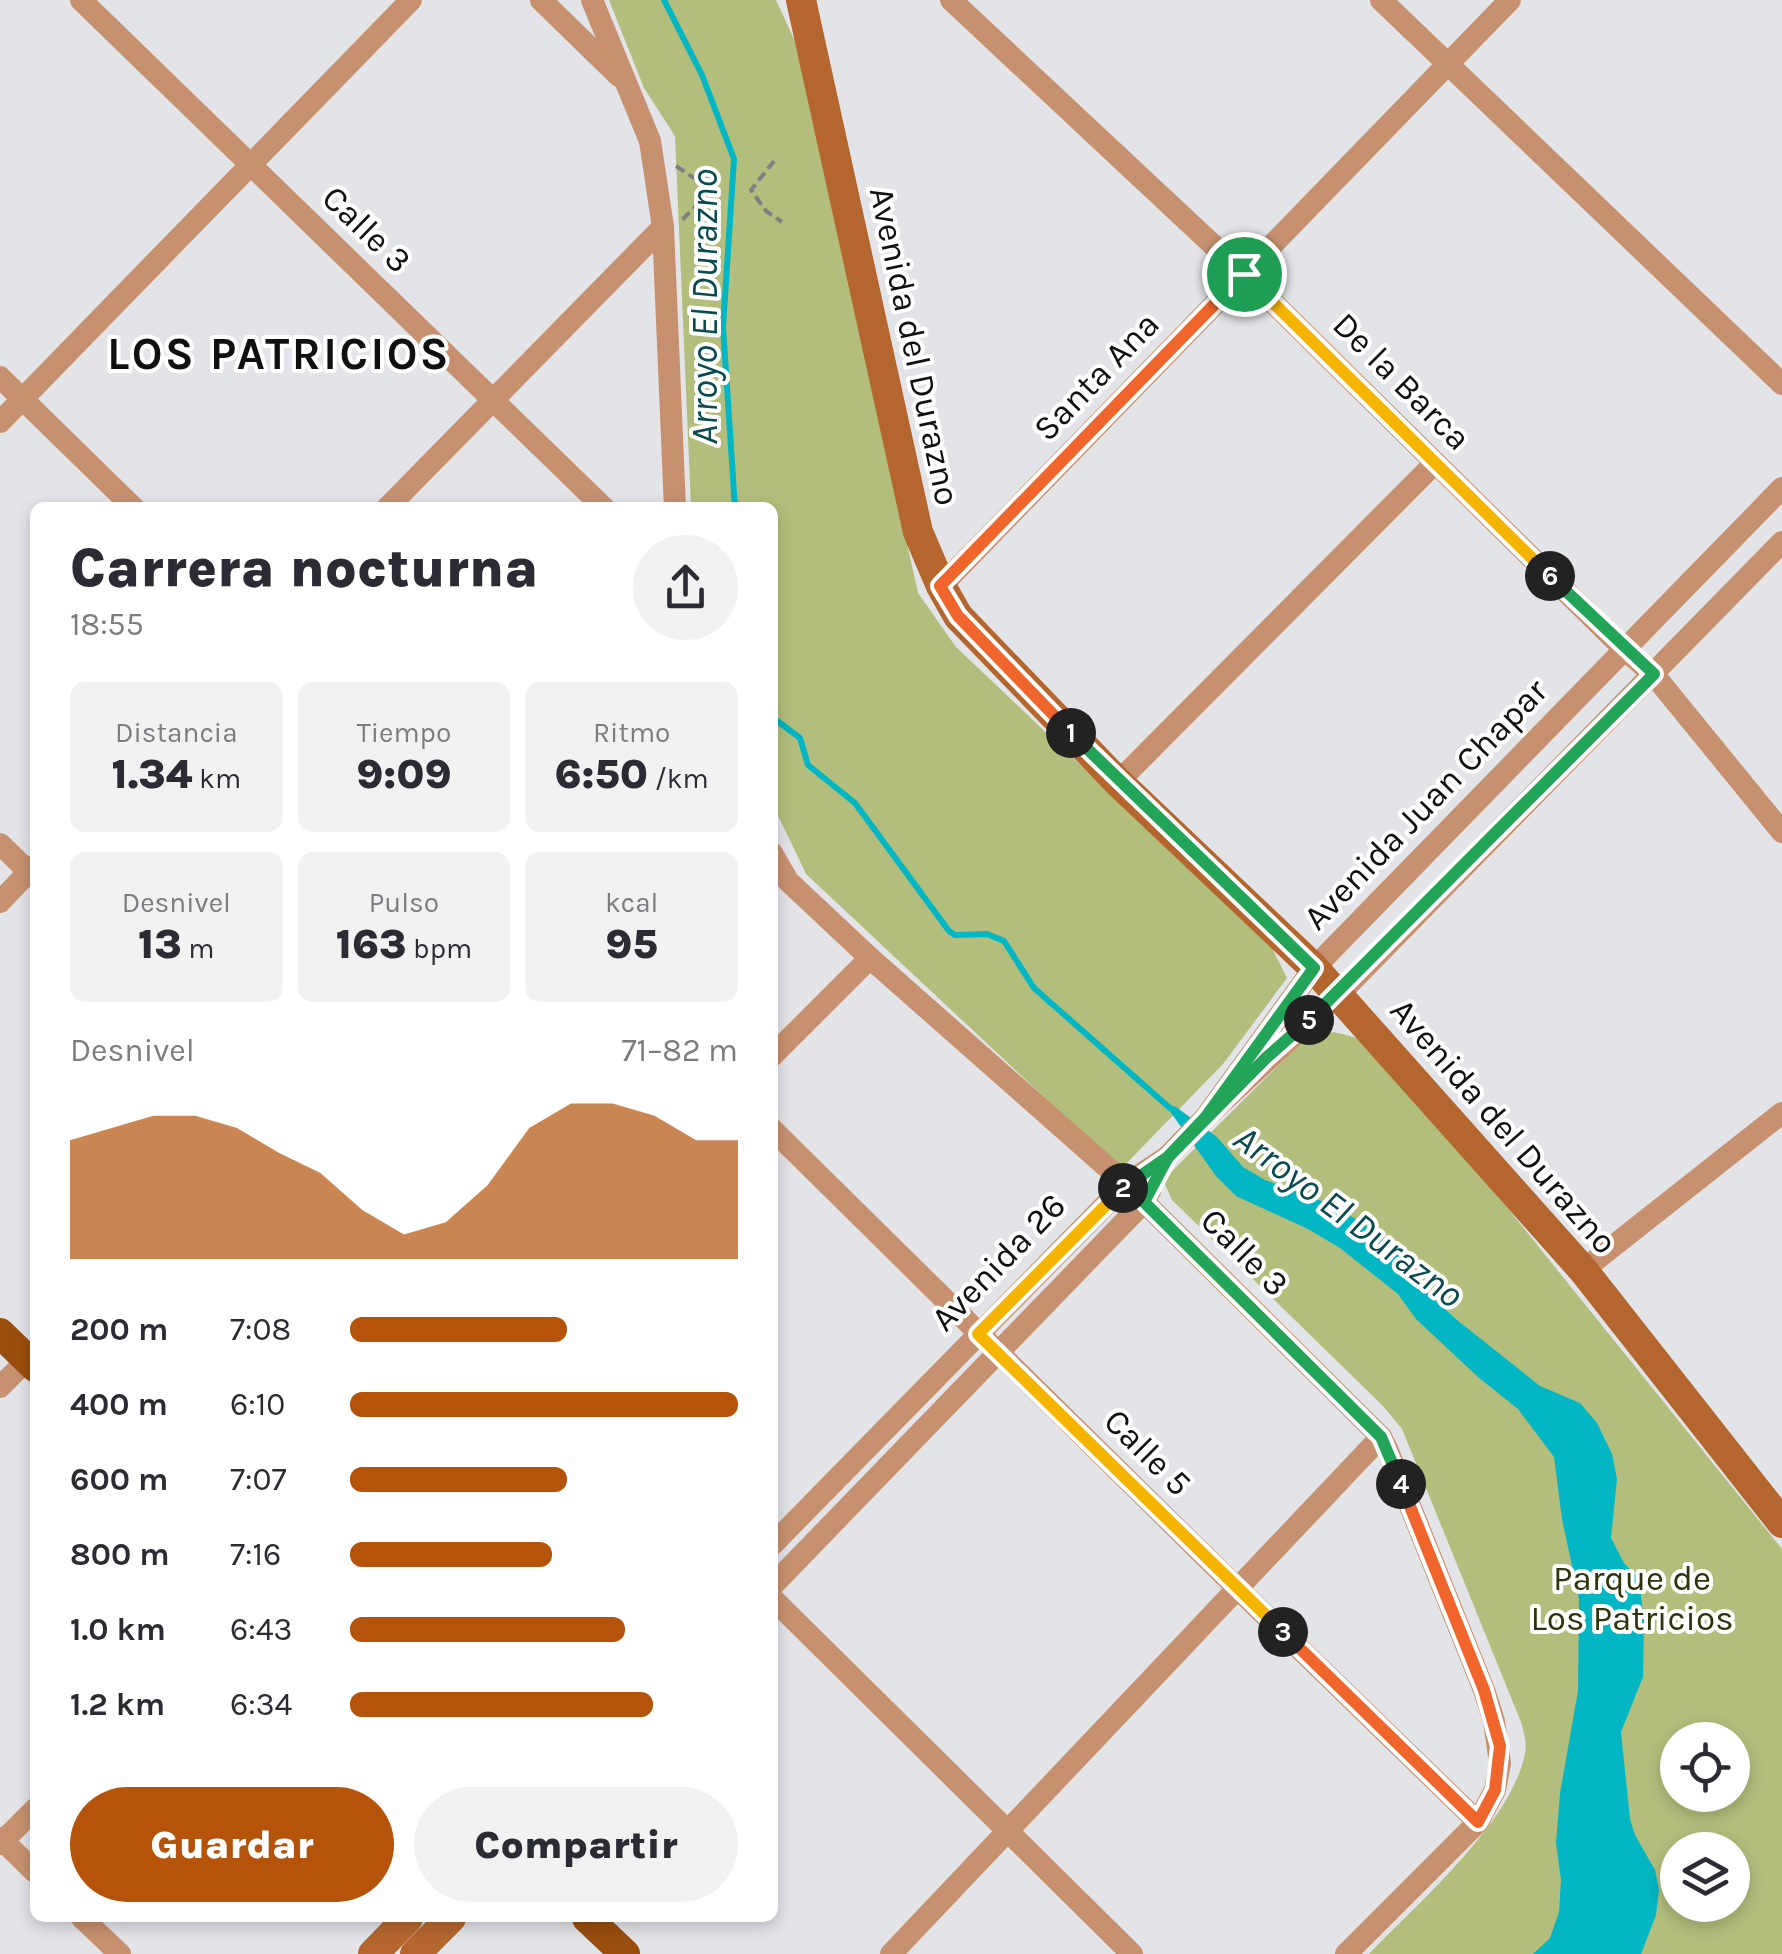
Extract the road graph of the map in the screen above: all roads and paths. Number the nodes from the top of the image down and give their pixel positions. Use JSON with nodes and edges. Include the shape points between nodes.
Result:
{"nodes":[{"id":1,"x":81,"y":0,"type":"edge"},
{"id":2,"x":412,"y":0,"type":"edge"},
{"id":3,"x":541,"y":0,"type":"edge"},
{"id":4,"x":592,"y":0,"type":"edge"},
{"id":5,"x":800,"y":0,"type":"edge"},
{"id":6,"x":951,"y":0,"type":"edge"},
{"id":7,"x":1381,"y":0,"type":"edge"},
{"id":8,"x":1510,"y":0,"type":"edge"},
{"id":9,"x":1448,"y":63,"type":"junction"},
{"id":10,"x":625,"y":82,"type":"junction"},
{"id":11,"x":652,"y":149,"type":"junction"},
{"id":12,"x":774,"y":161,"type":"dead end"},
{"id":13,"x":250,"y":164,"type":"junction"},
{"id":14,"x":782,"y":222,"type":"dead end"},
{"id":15,"x":663,"y":225,"type":"junction"},
{"id":16,"x":1244,"y":274,"type":"junction"},
{"id":17,"x":0,"y":377,"type":"edge"},
{"id":18,"x":1782,"y":384,"type":"edge"},
{"id":19,"x":22,"y":398,"type":"junction"},
{"id":20,"x":493,"y":400,"type":"junction"},
{"id":21,"x":0,"y":422,"type":"edge"},
{"id":22,"x":1435,"y":463,"type":"junction"},
{"id":23,"x":1782,"y":488,"type":"edge"},
{"id":24,"x":128,"y":502,"type":"edge"},
{"id":25,"x":393,"y":502,"type":"edge"},
{"id":26,"x":598,"y":502,"type":"edge"},
{"id":27,"x":675,"y":502,"type":"edge"},
{"id":28,"x":1782,"y":542,"type":"edge"},
{"id":29,"x":940,"y":586,"type":"junction"},
{"id":30,"x":1625,"y":650,"type":"junction"},
{"id":31,"x":1654,"y":674,"type":"junction"},
{"id":32,"x":1118,"y":782,"type":"junction"},
{"id":33,"x":1782,"y":832,"type":"edge"},
{"id":34,"x":0,"y":844,"type":"edge"},
{"id":35,"x":778,"y":864,"type":"edge"},
{"id":36,"x":30,"y":869,"type":"edge"},
{"id":37,"x":30,"y":874,"type":"edge"},
{"id":38,"x":0,"y":902,"type":"edge"},
{"id":39,"x":870,"y":958,"type":"junction"},
{"id":40,"x":1314,"y":968,"type":"junction"},
{"id":41,"x":1338,"y":995,"type":"junction"},
{"id":42,"x":778,"y":1050,"type":"edge"},
{"id":43,"x":1782,"y":1113,"type":"edge"},
{"id":44,"x":1205,"y":1118,"type":"junction"},
{"id":45,"x":778,"y":1134,"type":"edge"},
{"id":46,"x":1168,"y":1157,"type":"junction"},
{"id":47,"x":1126,"y":1184,"type":"junction"},
{"id":48,"x":1144,"y":1202,"type":"junction"},
{"id":49,"x":1583,"y":1270,"type":"junction"},
{"id":50,"x":0,"y":1332,"type":"edge"},
{"id":51,"x":978,"y":1334,"type":"junction"},
{"id":52,"x":998,"y":1353,"type":"junction"},
{"id":53,"x":30,"y":1357,"type":"edge"},
{"id":54,"x":30,"y":1363,"type":"edge"},
{"id":55,"x":0,"y":1388,"type":"edge"},
{"id":56,"x":1381,"y":1437,"type":"junction"},
{"id":57,"x":1782,"y":1524,"type":"edge"},
{"id":58,"x":778,"y":1539,"type":"edge"},
{"id":59,"x":778,"y":1580,"type":"edge"},
{"id":60,"x":1236,"y":1588,"type":"junction"},
{"id":61,"x":778,"y":1604,"type":"edge"},
{"id":62,"x":30,"y":1813,"type":"edge"},
{"id":63,"x":1478,"y":1822,"type":"junction"},
{"id":64,"x":1008,"y":1830,"type":"junction"},
{"id":65,"x":1,"y":1841,"type":"edge"},
{"id":66,"x":30,"y":1867,"type":"edge"},
{"id":67,"x":86,"y":1922,"type":"edge"},
{"id":68,"x":404,"y":1922,"type":"edge"},
{"id":69,"x":447,"y":1922,"type":"edge"},
{"id":70,"x":591,"y":1922,"type":"edge"},
{"id":71,"x":120,"y":1954,"type":"edge"},
{"id":72,"x":373,"y":1954,"type":"edge"},
{"id":73,"x":415,"y":1954,"type":"edge"},
{"id":74,"x":624,"y":1954,"type":"edge"},
{"id":75,"x":891,"y":1954,"type":"edge"},
{"id":76,"x":1132,"y":1954,"type":"edge"},
{"id":77,"x":1346,"y":1954,"type":"edge"}],
"edges":[{"from":1,"to":13,"type":"street","name":"Calle 3"},
{"from":2,"to":13,"type":"street"},
{"from":3,"to":10,"type":"street"},
{"from":4,"to":10,"type":"street"},
{"from":5,"to":29,"type":"main road","name":"Avenida del Durazno","via":[[918,532]]},
{"from":6,"to":16,"type":"street","name":"De la Barca"},
{"from":7,"to":9,"type":"street"},
{"from":8,"to":9,"type":"street","name":"Santa Ana"},
{"from":9,"to":16,"type":"street","name":"Santa Ana"},
{"from":9,"to":18,"type":"street"},
{"from":10,"to":11,"type":"street"},
{"from":11,"to":15,"type":"street"},
{"from":11,"to":15,"type":"path","via":[[712,190]]},
{"from":12,"to":14,"type":"path","via":[[751,190]]},
{"from":13,"to":19,"type":"street"},
{"from":13,"to":20,"type":"street","name":"Calle 3"},
{"from":15,"to":20,"type":"street"},
{"from":15,"to":27,"type":"street"},
{"from":16,"to":22,"type":"street","name":"De la Barca"},
{"from":16,"to":29,"type":"street","name":"Santa Ana"},
{"from":17,"to":19,"type":"street"},
{"from":19,"to":21,"type":"street"},
{"from":19,"to":24,"type":"street"},
{"from":20,"to":25,"type":"street"},
{"from":20,"to":26,"type":"street","name":"Calle 3"},
{"from":22,"to":30,"type":"street","name":"De la Barca"},
{"from":22,"to":32,"type":"street"},
{"from":23,"to":30,"type":"street","name":"Avenida Juan Chapar"},
{"from":28,"to":31,"type":"street","name":"Avenida Juan Chapar"},
{"from":29,"to":32,"type":"main road","name":"Avenida del Durazno","via":[[958,616]]},
{"from":30,"to":31,"type":"street","name":"De la Barca"},
{"from":30,"to":40,"type":"street","name":"Avenida Juan Chapar"},
{"from":31,"to":33,"type":"street","name":"De la Barca"},
{"from":31,"to":41,"type":"street","name":"Avenida Juan Chapar"},
{"from":32,"to":40,"type":"main road","name":"Avenida del Durazno"},
{"from":34,"to":36,"type":"street"},
{"from":35,"to":39,"type":"street","name":"Calle 3","via":[[788,881]]},
{"from":37,"to":38,"type":"street"},
{"from":39,"to":42,"type":"street"},
{"from":39,"to":47,"type":"street","name":"Calle 3"},
{"from":40,"to":41,"type":"main road","name":"Avenida del Durazno"},
{"from":40,"to":44,"type":"street","name":"Avenida Juan Chapar"},
{"from":41,"to":44,"type":"street","name":"Avenida Juan Chapar"},
{"from":41,"to":49,"type":"main road","name":"Avenida del Durazno"},
{"from":43,"to":49,"type":"street"},
{"from":44,"to":46,"type":"street"},
{"from":45,"to":51,"type":"street","name":"Calle 5"},
{"from":46,"to":47,"type":"street","name":"Avenida 26"},
{"from":46,"to":48,"type":"street","name":"Avenida 26"},
{"from":47,"to":48,"type":"street","name":"Calle 3"},
{"from":47,"to":51,"type":"street","name":"Avenida 26"},
{"from":48,"to":52,"type":"street","name":"Avenida 26"},
{"from":48,"to":56,"type":"street","name":"Calle 3"},
{"from":49,"to":57,"type":"main road","name":"Avenida del Durazno"},
{"from":50,"to":53,"type":"main road"},
{"from":51,"to":52,"type":"street","name":"Calle 5"},
{"from":51,"to":58,"type":"street","name":"Avenida 26"},
{"from":52,"to":59,"type":"street","name":"Avenida 26"},
{"from":52,"to":60,"type":"street","name":"Calle 5"},
{"from":54,"to":55,"type":"street"},
{"from":56,"to":60,"type":"street"},
{"from":56,"to":63,"type":"street","name":"Calle 3","via":[[1484,1690],[1500,1746],[1495,1790]]},
{"from":60,"to":63,"type":"street","name":"Calle 5"},
{"from":60,"to":64,"type":"street"},
{"from":61,"to":64,"type":"street"},
{"from":62,"to":65,"type":"street"},
{"from":63,"to":77,"type":"street"},
{"from":64,"to":75,"type":"street"},
{"from":64,"to":76,"type":"street"},
{"from":65,"to":66,"type":"street"},
{"from":67,"to":71,"type":"street"},
{"from":68,"to":72,"type":"main road"},
{"from":69,"to":73,"type":"main road"},
{"from":70,"to":74,"type":"main road"}]}
